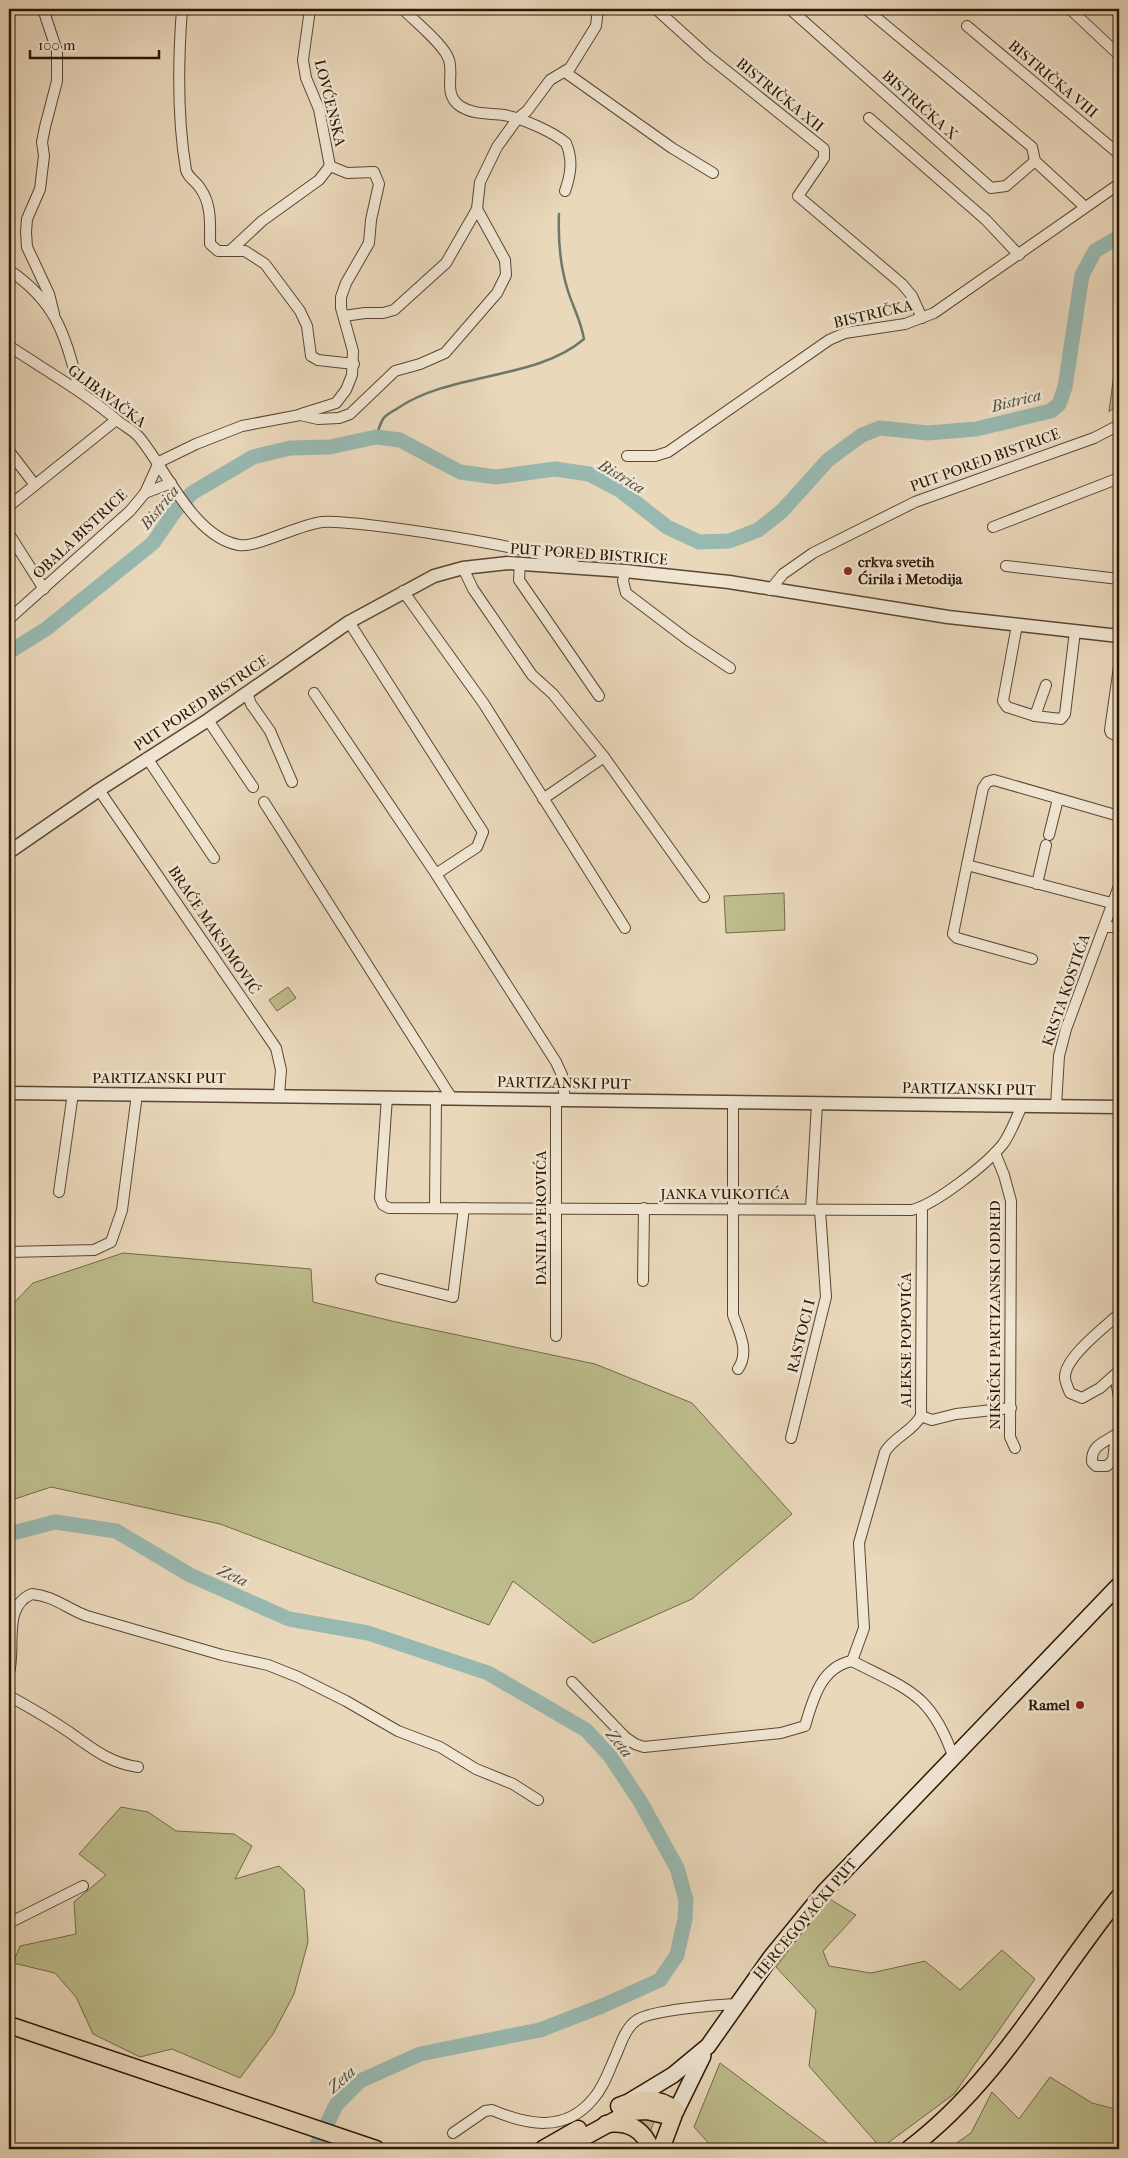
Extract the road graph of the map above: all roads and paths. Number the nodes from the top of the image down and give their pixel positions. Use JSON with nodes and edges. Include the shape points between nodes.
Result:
{"nodes":[{"id":1,"x":43,"y":9,"type":"edge"},
{"id":2,"x":182,"y":9,"type":"edge"},
{"id":3,"x":310,"y":9,"type":"edge"},
{"id":4,"x":403,"y":9,"type":"edge"},
{"id":5,"x":598,"y":9,"type":"edge"},
{"id":6,"x":656,"y":9,"type":"edge"},
{"id":7,"x":790,"y":9,"type":"edge"},
{"id":8,"x":866,"y":9,"type":"edge"},
{"id":9,"x":1070,"y":9,"type":"edge"},
{"id":10,"x":967,"y":26,"type":"dead end"},
{"id":11,"x":1119,"y":55,"type":"edge"},
{"id":12,"x":566,"y":72,"type":"junction"},
{"id":13,"x":518,"y":118,"type":"junction"},
{"id":14,"x":869,"y":118,"type":"dead end"},
{"id":15,"x":1119,"y":154,"type":"edge"},
{"id":16,"x":1034,"y":161,"type":"junction"},
{"id":17,"x":330,"y":166,"type":"junction"},
{"id":18,"x":713,"y":173,"type":"dead end"},
{"id":19,"x":1119,"y":184,"type":"edge"},
{"id":20,"x":565,"y":191,"type":"dead end"},
{"id":21,"x":1085,"y":206,"type":"junction"},
{"id":22,"x":477,"y":209,"type":"junction"},
{"id":23,"x":231,"y":250,"type":"junction"},
{"id":24,"x":1019,"y":255,"type":"junction"},
{"id":25,"x":9,"y":270,"type":"edge"},
{"id":26,"x":54,"y":314,"type":"junction"},
{"id":27,"x":344,"y":316,"type":"junction"},
{"id":28,"x":922,"y":318,"type":"junction"},
{"id":29,"x":9,"y":346,"type":"edge"},
{"id":30,"x":354,"y":364,"type":"junction"},
{"id":31,"x":80,"y":392,"type":"junction"},
{"id":32,"x":300,"y":415,"type":"junction"},
{"id":33,"x":116,"y":420,"type":"junction"},
{"id":34,"x":1119,"y":425,"type":"edge"},
{"id":35,"x":9,"y":451,"type":"edge"},
{"id":36,"x":627,"y":456,"type":"dead end"},
{"id":37,"x":159,"y":462,"type":"junction"},
{"id":38,"x":1119,"y":478,"type":"edge"},
{"id":39,"x":171,"y":484,"type":"junction"},
{"id":40,"x":35,"y":485,"type":"junction"},
{"id":41,"x":145,"y":493,"type":"junction"},
{"id":42,"x":9,"y":506,"type":"edge"},
{"id":43,"x":993,"y":527,"type":"dead end"},
{"id":44,"x":9,"y":534,"type":"edge"},
{"id":45,"x":510,"y":548,"type":"junction"},
{"id":46,"x":514,"y":563,"type":"junction"},
{"id":47,"x":1006,"y":566,"type":"dead end"},
{"id":48,"x":577,"y":567,"type":"junction"},
{"id":49,"x":463,"y":568,"type":"junction"},
{"id":50,"x":625,"y":571,"type":"junction"},
{"id":51,"x":1119,"y":579,"type":"edge"},
{"id":52,"x":44,"y":588,"type":"junction"},
{"id":53,"x":770,"y":590,"type":"junction"},
{"id":54,"x":403,"y":591,"type":"junction"},
{"id":55,"x":10,"y":614,"type":"edge"},
{"id":56,"x":348,"y":622,"type":"junction"},
{"id":57,"x":1017,"y":625,"type":"junction"},
{"id":58,"x":1075,"y":631,"type":"junction"},
{"id":59,"x":1119,"y":636,"type":"edge"},
{"id":60,"x":1119,"y":667,"type":"edge"},
{"id":61,"x":730,"y":668,"type":"dead end"},
{"id":62,"x":1046,"y":685,"type":"dead end"},
{"id":63,"x":247,"y":693,"type":"junction"},
{"id":64,"x":314,"y":693,"type":"dead end"},
{"id":65,"x":599,"y":696,"type":"dead end"},
{"id":66,"x":1035,"y":716,"type":"junction"},
{"id":67,"x":208,"y":720,"type":"junction"},
{"id":68,"x":1119,"y":737,"type":"edge"},
{"id":69,"x":604,"y":757,"type":"junction"},
{"id":70,"x":147,"y":758,"type":"junction"},
{"id":71,"x":292,"y":782,"type":"dead end"},
{"id":72,"x":253,"y":787,"type":"dead end"},
{"id":73,"x":99,"y":790,"type":"junction"},
{"id":74,"x":543,"y":799,"type":"junction"},
{"id":75,"x":1058,"y":799,"type":"junction"},
{"id":76,"x":264,"y":802,"type":"dead end"},
{"id":77,"x":1119,"y":816,"type":"edge"},
{"id":78,"x":9,"y":852,"type":"edge"},
{"id":79,"x":214,"y":858,"type":"dead end"},
{"id":80,"x":967,"y":865,"type":"junction"},
{"id":81,"x":436,"y":874,"type":"junction"},
{"id":82,"x":1037,"y":884,"type":"junction"},
{"id":83,"x":1119,"y":886,"type":"edge"},
{"id":84,"x":704,"y":897,"type":"dead end"},
{"id":85,"x":1116,"y":904,"type":"edge"},
{"id":86,"x":1104,"y":927,"type":"junction"},
{"id":87,"x":1119,"y":927,"type":"edge"},
{"id":88,"x":625,"y":928,"type":"dead end"},
{"id":89,"x":1032,"y":960,"type":"dead end"},
{"id":90,"x":9,"y":1093,"type":"edge"},
{"id":91,"x":72,"y":1093,"type":"junction"},
{"id":92,"x":137,"y":1094,"type":"junction"},
{"id":93,"x":279,"y":1095,"type":"junction"},
{"id":94,"x":387,"y":1097,"type":"junction"},
{"id":95,"x":436,"y":1097,"type":"junction"},
{"id":96,"x":451,"y":1097,"type":"junction"},
{"id":97,"x":561,"y":1100,"type":"junction"},
{"id":98,"x":733,"y":1102,"type":"junction"},
{"id":99,"x":817,"y":1103,"type":"junction"},
{"id":100,"x":1022,"y":1106,"type":"junction"},
{"id":101,"x":1056,"y":1106,"type":"junction"},
{"id":102,"x":1119,"y":1107,"type":"edge"},
{"id":103,"x":995,"y":1153,"type":"junction"},
{"id":104,"x":59,"y":1192,"type":"dead end"},
{"id":105,"x":1119,"y":1202,"type":"edge"},
{"id":106,"x":922,"y":1207,"type":"junction"},
{"id":107,"x":434,"y":1208,"type":"junction"},
{"id":108,"x":464,"y":1208,"type":"junction"},
{"id":109,"x":555,"y":1208,"type":"junction"},
{"id":110,"x":644,"y":1208,"type":"junction"},
{"id":111,"x":732,"y":1209,"type":"junction"},
{"id":112,"x":816,"y":1210,"type":"junction"},
{"id":113,"x":1119,"y":1218,"type":"edge"},
{"id":114,"x":1119,"y":1237,"type":"edge"},
{"id":115,"x":9,"y":1252,"type":"edge"},
{"id":116,"x":1119,"y":1256,"type":"edge"},
{"id":117,"x":381,"y":1279,"type":"dead end"},
{"id":118,"x":643,"y":1281,"type":"dead end"},
{"id":119,"x":1119,"y":1314,"type":"edge"},
{"id":120,"x":556,"y":1336,"type":"dead end"},
{"id":121,"x":738,"y":1369,"type":"dead end"},
{"id":122,"x":1119,"y":1372,"type":"edge"},
{"id":123,"x":1119,"y":1397,"type":"edge"},
{"id":124,"x":1011,"y":1408,"type":"junction"},
{"id":125,"x":921,"y":1416,"type":"junction"},
{"id":126,"x":791,"y":1438,"type":"dead end"},
{"id":127,"x":1015,"y":1448,"type":"dead end"},
{"id":128,"x":1119,"y":1586,"type":"edge"},
{"id":129,"x":852,"y":1661,"type":"junction"},
{"id":130,"x":9,"y":1672,"type":"edge"},
{"id":131,"x":572,"y":1682,"type":"dead end"},
{"id":132,"x":9,"y":1696,"type":"edge"},
{"id":133,"x":954,"y":1759,"type":"junction"},
{"id":134,"x":138,"y":1766,"type":"dead end"},
{"id":135,"x":538,"y":1800,"type":"dead end"},
{"id":136,"x":83,"y":1886,"type":"dead end"},
{"id":137,"x":1119,"y":1897,"type":"edge"},
{"id":138,"x":9,"y":1923,"type":"edge"},
{"id":139,"x":735,"y":2004,"type":"junction"},
{"id":140,"x":9,"y":2025,"type":"edge"},
{"id":141,"x":708,"y":2046,"type":"junction"},
{"id":142,"x":628,"y":2102,"type":"junction"},
{"id":143,"x":674,"y":2114,"type":"junction"},
{"id":144,"x":606,"y":2124,"type":"junction"},
{"id":145,"x":453,"y":2132,"type":"dead end"},
{"id":146,"x":370,"y":2147,"type":"edge"},
{"id":147,"x":543,"y":2149,"type":"edge"},
{"id":148,"x":566,"y":2149,"type":"edge"},
{"id":149,"x":651,"y":2149,"type":"edge"},
{"id":150,"x":662,"y":2149,"type":"edge"},
{"id":151,"x":909,"y":2149,"type":"edge"}],
"edges":[{"from":1,"to":26,"type":"street","via":[[58,51],[57,81],[42,142],[44,156],[40,188],[27,219],[26,232],[27,247]]},
{"from":2,"to":23,"type":"street","via":[[178,58],[186,171],[207,202],[210,244],[218,251]]},
{"from":3,"to":17,"type":"street","name":"LOVĆENSKA","via":[[303,60],[306,78],[319,109]]},
{"from":4,"to":13,"type":"street","via":[[438,42],[449,59],[453,100],[465,109]]},
{"from":5,"to":12,"type":"street","via":[[596,26],[590,38]]},
{"from":6,"to":28,"type":"street","name":"BISTRIČKA XII","via":[[708,56],[824,149],[824,158],[798,196],[902,284],[912,296]]},
{"from":7,"to":16,"type":"street","name":"BISTRIČKA X","via":[[991,188],[1006,186]]},
{"from":8,"to":16,"type":"street","via":[[1032,147]]},
{"from":9,"to":11,"type":"street"},
{"from":10,"to":15,"type":"street","name":"BISTRIČKA VIII"},
{"from":12,"to":13,"type":"street","via":[[550,80]]},
{"from":12,"to":18,"type":"street","via":[[672,148]]},
{"from":13,"to":20,"type":"street","via":[[566,144],[572,162]]},
{"from":13,"to":22,"type":"street","via":[[497,147],[480,182]]},
{"from":14,"to":24,"type":"street","via":[[986,220]]},
{"from":16,"to":21,"type":"street"},
{"from":17,"to":23,"type":"street","via":[[319,180],[262,221]]},
{"from":17,"to":27,"type":"street","name":"LOVĆENSKA","via":[[347,173],[374,172],[379,184],[369,243],[343,288],[341,308]]},
{"from":19,"to":21,"type":"street","name":"BISTRIČKA"},
{"from":21,"to":24,"type":"street","name":"BISTRIČKA"},
{"from":22,"to":27,"type":"street","via":[[446,263],[394,310]]},
{"from":22,"to":32,"type":"street","via":[[505,260],[506,275],[497,293],[461,336],[445,353],[395,371],[350,414],[318,419]]},
{"from":23,"to":30,"type":"street","via":[[245,250],[265,264],[300,311],[307,326],[311,356],[318,360]]},
{"from":24,"to":28,"type":"street","name":"BISTRIČKA"},
{"from":25,"to":26,"type":"street","via":[[30,284]]},
{"from":26,"to":31,"type":"street","via":[[66,342]]},
{"from":27,"to":30,"type":"street","name":"LOVĆENSKA"},
{"from":28,"to":36,"type":"street","name":"BISTRIČKA","via":[[905,324],[846,333],[829,340],[668,452],[655,456]]},
{"from":29,"to":31,"type":"street","name":"GLIBAVAČKA"},
{"from":30,"to":32,"type":"street","name":"LOVĆENSKA","via":[[346,390],[336,404]]},
{"from":31,"to":33,"type":"street","name":"GLIBAVAČKA"},
{"from":32,"to":37,"type":"street","via":[[242,426]]},
{"from":33,"to":37,"type":"street","name":"GLIBAVAČKA","via":[[137,434]]},
{"from":33,"to":40,"type":"street"},
{"from":34,"to":53,"type":"street","name":"PUT PORED BISTRICE","via":[[1085,441],[916,502],[813,553],[783,574]]},
{"from":35,"to":40,"type":"street"},
{"from":37,"to":39,"type":"street","name":"GLIBAVAČKA"},
{"from":37,"to":41,"type":"street","name":"OBALA BISTRICE"},
{"from":38,"to":43,"type":"street"},
{"from":39,"to":41,"type":"street"},
{"from":39,"to":45,"type":"street","name":"GLIBAVAČKA","via":[[206,528],[239,545],[252,544],[302,525],[345,521]]},
{"from":40,"to":42,"type":"street"},
{"from":41,"to":52,"type":"street","name":"OBALA BISTRICE","via":[[130,512]]},
{"from":44,"to":52,"type":"street"},
{"from":45,"to":46,"type":"street"},
{"from":45,"to":48,"type":"street","name":"GLIBAVAČKA","via":[[562,559]]},
{"from":46,"to":48,"type":"street","name":"PUT PORED BISTRICE"},
{"from":46,"to":49,"type":"street","name":"PUT PORED BISTRICE"},
{"from":46,"to":65,"type":"street","via":[[519,580]]},
{"from":47,"to":51,"type":"street"},
{"from":48,"to":50,"type":"street","name":"PUT PORED BISTRICE"},
{"from":49,"to":54,"type":"street","name":"PUT PORED BISTRICE","via":[[442,573]]},
{"from":49,"to":69,"type":"street","via":[[473,589],[532,676],[553,694]]},
{"from":50,"to":53,"type":"street","name":"PUT PORED BISTRICE","via":[[729,582]]},
{"from":50,"to":61,"type":"street","via":[[626,593]]},
{"from":52,"to":55,"type":"street","name":"OBALA BISTRICE"},
{"from":53,"to":57,"type":"street"},
{"from":54,"to":56,"type":"street","name":"PUT PORED BISTRICE"},
{"from":54,"to":74,"type":"street","via":[[484,704]]},
{"from":56,"to":63,"type":"street","name":"PUT PORED BISTRICE"},
{"from":56,"to":81,"type":"street","via":[[483,832],[477,847]]},
{"from":57,"to":58,"type":"street"},
{"from":57,"to":66,"type":"street","via":[[1003,701],[1007,707]]},
{"from":58,"to":59,"type":"street"},
{"from":58,"to":66,"type":"street","via":[[1064,716],[1059,720]]},
{"from":60,"to":68,"type":"street","via":[[1110,730]]},
{"from":62,"to":66,"type":"street"},
{"from":63,"to":67,"type":"street","name":"PUT PORED BISTRICE"},
{"from":63,"to":71,"type":"street","via":[[270,731]]},
{"from":64,"to":81,"type":"street","name":"DANILA PEROVIĆA"},
{"from":67,"to":70,"type":"street","name":"PUT PORED BISTRICE"},
{"from":67,"to":72,"type":"street"},
{"from":69,"to":74,"type":"street"},
{"from":69,"to":84,"type":"street"},
{"from":70,"to":73,"type":"street","name":"PUT PORED BISTRICE"},
{"from":70,"to":79,"type":"street"},
{"from":73,"to":78,"type":"street","name":"PUT PORED BISTRICE"},
{"from":73,"to":93,"type":"street","name":"BRAĆE MAKSIMOVIĆ","via":[[276,1048],[281,1070]]},
{"from":74,"to":88,"type":"street"},
{"from":75,"to":77,"type":"street"},
{"from":75,"to":80,"type":"street","via":[[994,780],[987,782]]},
{"from":75,"to":82,"type":"street"},
{"from":76,"to":96,"type":"street"},
{"from":80,"to":82,"type":"street"},
{"from":80,"to":89,"type":"street","via":[[953,934],[957,938]]},
{"from":81,"to":97,"type":"street","name":"DANILA PEROVIĆA","via":[[556,1062],[562,1075]]},
{"from":82,"to":85,"type":"street"},
{"from":83,"to":85,"type":"street","name":"KRSTA KOSTIĆA"},
{"from":85,"to":86,"type":"street","name":"KRSTA KOSTIĆA"},
{"from":86,"to":87,"type":"street"},
{"from":86,"to":101,"type":"street","name":"KRSTA KOSTIĆA","via":[[1066,1028],[1059,1056]]},
{"from":90,"to":91,"type":"street","name":"PARTIZANSKI PUT"},
{"from":91,"to":92,"type":"street","name":"PARTIZANSKI PUT"},
{"from":91,"to":104,"type":"street"},
{"from":92,"to":93,"type":"street","name":"PARTIZANSKI PUT"},
{"from":92,"to":115,"type":"street","via":[[123,1201],[111,1242],[94,1250]]},
{"from":93,"to":94,"type":"street","name":"PARTIZANSKI PUT"},
{"from":94,"to":95,"type":"street","name":"PARTIZANSKI PUT"},
{"from":94,"to":107,"type":"street","name":"JANKA VUKOTIĆA","via":[[380,1198],[389,1208]]},
{"from":95,"to":96,"type":"street","name":"PARTIZANSKI PUT"},
{"from":95,"to":107,"type":"street"},
{"from":96,"to":97,"type":"street","name":"PARTIZANSKI PUT"},
{"from":97,"to":98,"type":"street","name":"PARTIZANSKI PUT"},
{"from":97,"to":109,"type":"street","name":"DANILA PEROVIĆA"},
{"from":98,"to":99,"type":"street","name":"PARTIZANSKI PUT"},
{"from":98,"to":111,"type":"street"},
{"from":99,"to":100,"type":"street","name":"PARTIZANSKI PUT"},
{"from":99,"to":112,"type":"street","name":"RASTOCI I"},
{"from":100,"to":101,"type":"street","name":"PARTIZANSKI PUT"},
{"from":100,"to":103,"type":"street","name":"JANKA VUKOTIĆA"},
{"from":101,"to":102,"type":"street","name":"PARTIZANSKI PUT"},
{"from":103,"to":106,"type":"street","name":"JANKA VUKOTIĆA"},
{"from":103,"to":124,"type":"street","name":"NIKŠIĆKI PARTIZANSKI ODRED","via":[[1011,1201]]},
{"from":105,"to":113,"type":"street"},
{"from":106,"to":112,"type":"street","name":"JANKA VUKOTIĆA","via":[[903,1211]]},
{"from":106,"to":125,"type":"street","name":"ALEKSE POPOVIĆA"},
{"from":107,"to":108,"type":"street","name":"JANKA VUKOTIĆA"},
{"from":108,"to":109,"type":"street","name":"JANKA VUKOTIĆA"},
{"from":108,"to":117,"type":"street","via":[[454,1297]]},
{"from":109,"to":110,"type":"street","name":"JANKA VUKOTIĆA"},
{"from":109,"to":120,"type":"street","name":"DANILA PEROVIĆA"},
{"from":110,"to":111,"type":"street","name":"JANKA VUKOTIĆA"},
{"from":110,"to":118,"type":"street"},
{"from":111,"to":112,"type":"street","name":"JANKA VUKOTIĆA"},
{"from":111,"to":121,"type":"street","via":[[733,1315],[744,1347],[743,1361]]},
{"from":112,"to":126,"type":"street","name":"RASTOCI I","via":[[826,1297]]},
{"from":113,"to":114,"type":"street"},
{"from":114,"to":116,"type":"street"},
{"from":119,"to":122,"type":"street","via":[[1078,1353],[1069,1364],[1065,1378],[1070,1392],[1082,1398]]},
{"from":122,"to":123,"type":"street"},
{"from":124,"to":125,"type":"street","via":[[932,1420]]},
{"from":124,"to":127,"type":"street","name":"NIKŠIĆKI PARTIZANSKI ODRED","via":[[1010,1437]]},
{"from":125,"to":129,"type":"street","name":"ALEKSE POPOVIĆA","via":[[916,1426],[892,1442],[885,1452],[859,1543],[864,1628]]},
{"from":128,"to":133,"type":"main road","name":"HERCEGOVAČKI PUT"},
{"from":129,"to":131,"type":"street","via":[[837,1668],[820,1684],[806,1726],[781,1733],[644,1746],[625,1737]]},
{"from":129,"to":133,"type":"street","via":[[920,1698],[944,1731]]},
{"from":130,"to":135,"type":"street","via":[[13,1648],[11,1626],[20,1602],[32,1594],[52,1597],[87,1616],[268,1665],[298,1677],[398,1731],[440,1747],[476,1769],[513,1784]]},
{"from":132,"to":134,"type":"street","via":[[100,1755],[121,1765]]},
{"from":133,"to":139,"type":"main road","name":"HERCEGOVAČKI PUT","via":[[826,1891],[784,1939]]},
{"from":136,"to":138,"type":"street"},
{"from":137,"to":151,"type":"main road","via":[[984,2077],[943,2121]]},
{"from":139,"to":141,"type":"main road","name":"HERCEGOVAČKI PUT"},
{"from":139,"to":145,"type":"street","via":[[703,2006],[638,2019],[628,2029],[604,2083],[592,2100],[570,2118],[530,2124],[492,2110],[485,2111]]},
{"from":140,"to":146,"type":"main road"},
{"from":141,"to":142,"type":"main road","via":[[673,2075]]},
{"from":141,"to":143,"type":"main road"},
{"from":142,"to":143,"type":"main road","via":[[653,2099],[663,2102]]},
{"from":142,"to":147,"type":"main road"},
{"from":143,"to":144,"type":"main road","via":[[634,2111]]},
{"from":143,"to":150,"type":"main road"},
{"from":144,"to":148,"type":"main road"},
{"from":144,"to":149,"type":"main road","via":[[633,2127],[643,2135]]}]}
